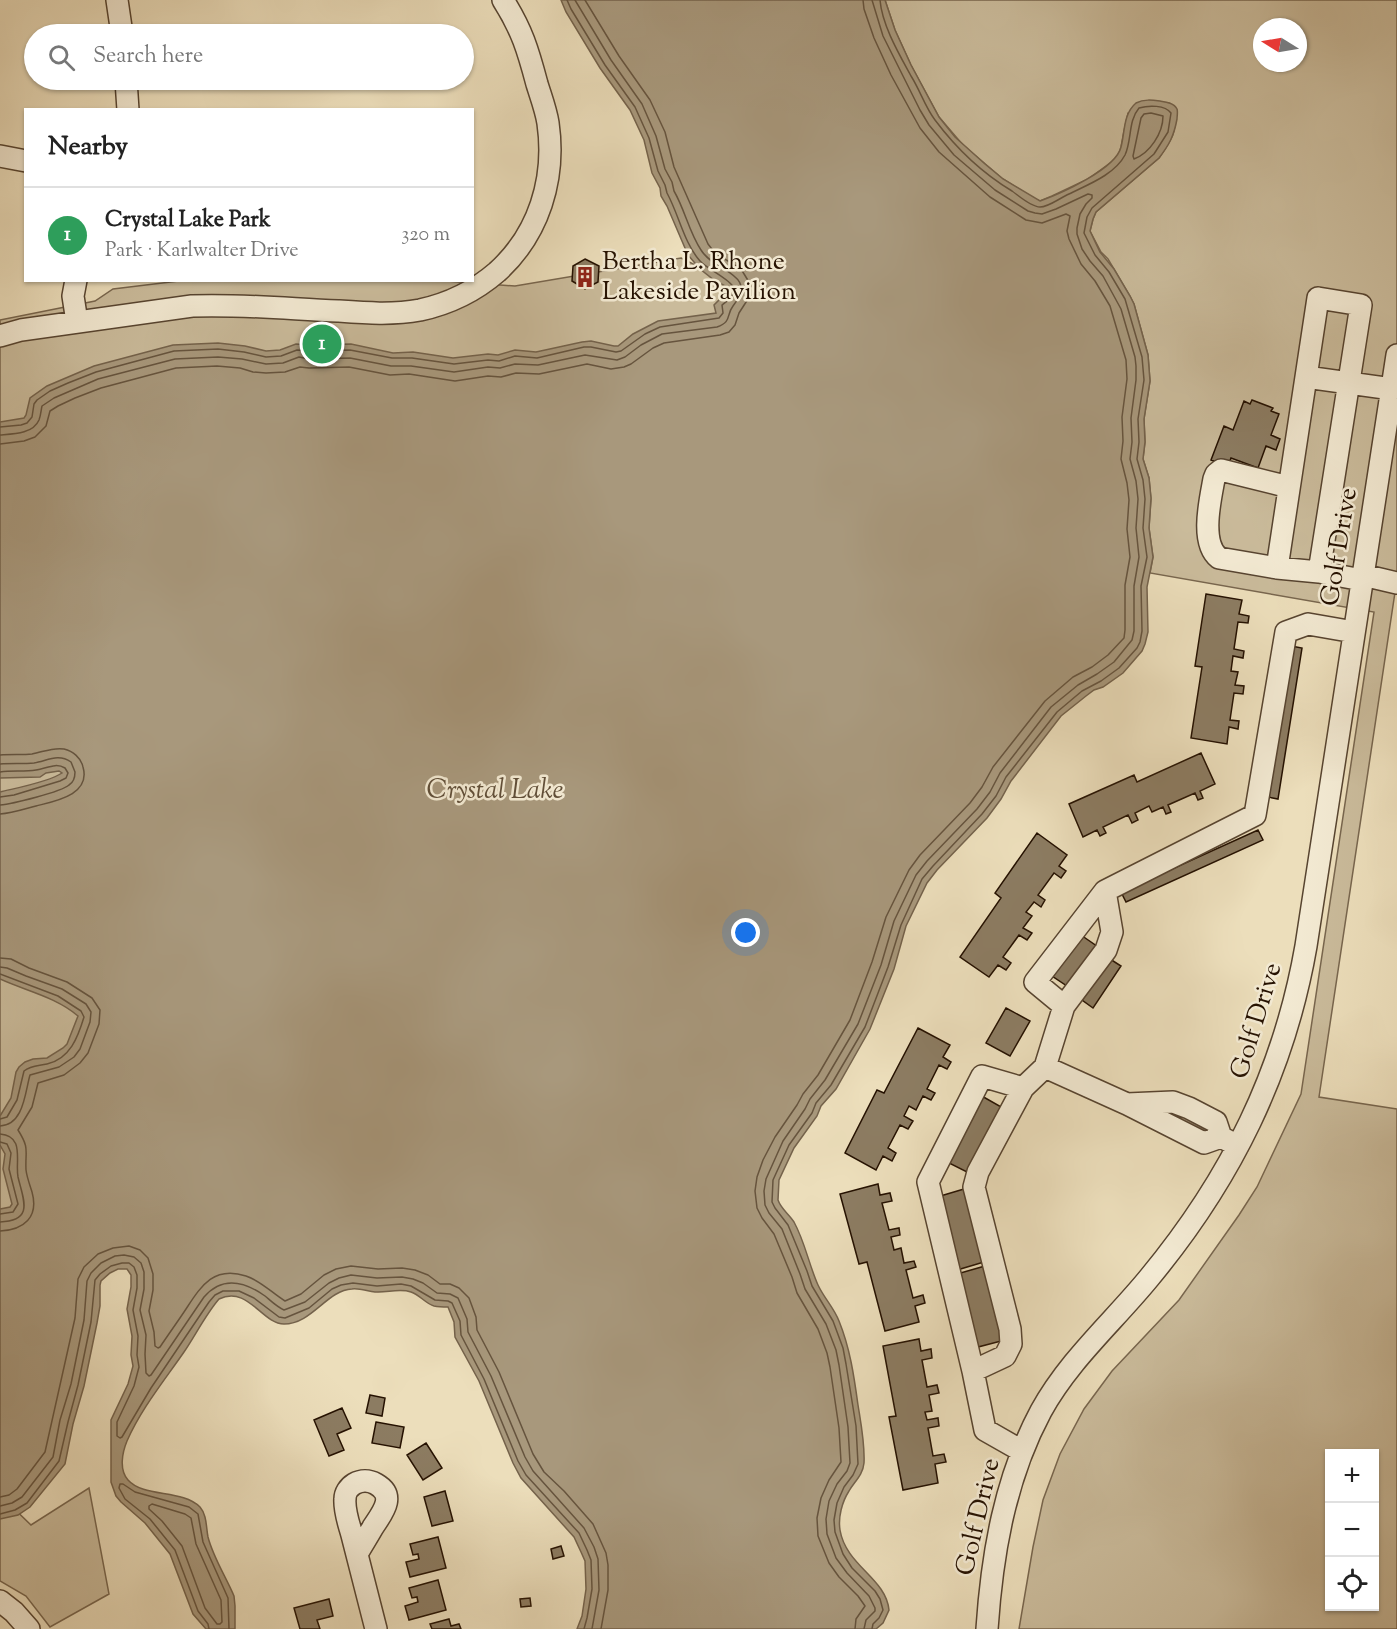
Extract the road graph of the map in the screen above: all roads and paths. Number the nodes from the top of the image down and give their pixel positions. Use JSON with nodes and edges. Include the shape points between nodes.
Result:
{"nodes":[{"id":1,"x":117,"y":0,"type":"edge"},
{"id":2,"x":503,"y":0,"type":"edge"},
{"id":3,"x":121,"y":24,"type":"edge"},
{"id":4,"x":127,"y":90,"type":"edge"},
{"id":5,"x":128,"y":108,"type":"edge"},
{"id":6,"x":0,"y":156,"type":"edge"},
{"id":7,"x":24,"y":160,"type":"edge"},
{"id":8,"x":76,"y":282,"type":"edge"},
{"id":9,"x":77,"y":322,"type":"junction"},
{"id":10,"x":0,"y":336,"type":"edge"},
{"id":11,"x":1397,"y":355,"type":"edge"},
{"id":12,"x":1306,"y":377,"type":"junction"},
{"id":13,"x":1349,"y":383,"type":"junction"},
{"id":14,"x":1392,"y":389,"type":"junction"},
{"id":15,"x":1289,"y":487,"type":"junction"},
{"id":16,"x":1277,"y":568,"type":"junction"},
{"id":17,"x":1320,"y":572,"type":"junction"},
{"id":18,"x":1362,"y":577,"type":"junction"},
{"id":19,"x":1397,"y":583,"type":"edge"},
{"id":20,"x":1354,"y":632,"type":"junction"},
{"id":21,"x":1105,"y":891,"type":"junction"},
{"id":22,"x":1064,"y":1006,"type":"junction"},
{"id":23,"x":1045,"y":1067,"type":"junction"},
{"id":24,"x":1023,"y":1088,"type":"junction"},
{"id":25,"x":1230,"y":1142,"type":"junction"},
{"id":26,"x":972,"y":1371,"type":"junction"},
{"id":27,"x":1022,"y":1451,"type":"junction"},
{"id":28,"x":357,"y":1554,"type":"dead end"},
{"id":29,"x":0,"y":1601,"type":"edge"},
{"id":30,"x":29,"y":1629,"type":"edge"},
{"id":31,"x":376,"y":1629,"type":"edge"},
{"id":32,"x":987,"y":1629,"type":"edge"}],
"edges":[{"from":1,"to":3,"type":"street"},
{"from":2,"to":9,"type":"street","via":[[524,40],[546,115],[549,169],[542,205],[529,233],[506,263],[479,285],[438,305],[399,313],[206,306]]},
{"from":4,"to":5,"type":"street"},
{"from":6,"to":7,"type":"street"},
{"from":8,"to":9,"type":"street","via":[[73,297]]},
{"from":9,"to":10,"type":"street"},
{"from":11,"to":14,"type":"street","name":"Golf Drive"},
{"from":12,"to":13,"type":"street"},
{"from":12,"to":13,"type":"street","via":[[1318,298],[1362,305]]},
{"from":12,"to":15,"type":"street"},
{"from":13,"to":14,"type":"street"},
{"from":13,"to":17,"type":"street"},
{"from":14,"to":18,"type":"street","name":"Golf Drive"},
{"from":15,"to":16,"type":"street"},
{"from":15,"to":16,"type":"street","via":[[1221,470],[1214,479],[1208,513],[1212,553],[1219,558]]},
{"from":16,"to":17,"type":"street"},
{"from":17,"to":18,"type":"street"},
{"from":18,"to":19,"type":"street"},
{"from":18,"to":20,"type":"street","name":"Golf Drive"},
{"from":20,"to":21,"type":"street","via":[[1308,624],[1286,632],[1255,814]]},
{"from":20,"to":25,"type":"street","name":"Golf Drive","via":[[1291,1017],[1274,1067]]},
{"from":21,"to":22,"type":"street","via":[[1112,932],[1106,950]]},
{"from":21,"to":22,"type":"street","via":[[1035,982]]},
{"from":22,"to":23,"type":"street"},
{"from":23,"to":24,"type":"street"},
{"from":23,"to":25,"type":"street","via":[[1127,1104],[1173,1102],[1189,1108],[1216,1122]]},
{"from":24,"to":26,"type":"street","via":[[978,1172],[974,1187],[1011,1344],[1005,1356]]},
{"from":24,"to":26,"type":"street","via":[[982,1076],[928,1182]]},
{"from":25,"to":27,"type":"street","name":"Golf Drive","via":[[1206,1202],[1149,1278],[1060,1380]]},
{"from":26,"to":27,"type":"street","via":[[985,1430]]},
{"from":27,"to":32,"type":"street","name":"Golf Drive","via":[[1002,1520]]},
{"from":28,"to":31,"type":"street"},
{"from":29,"to":30,"type":"street"}]}
